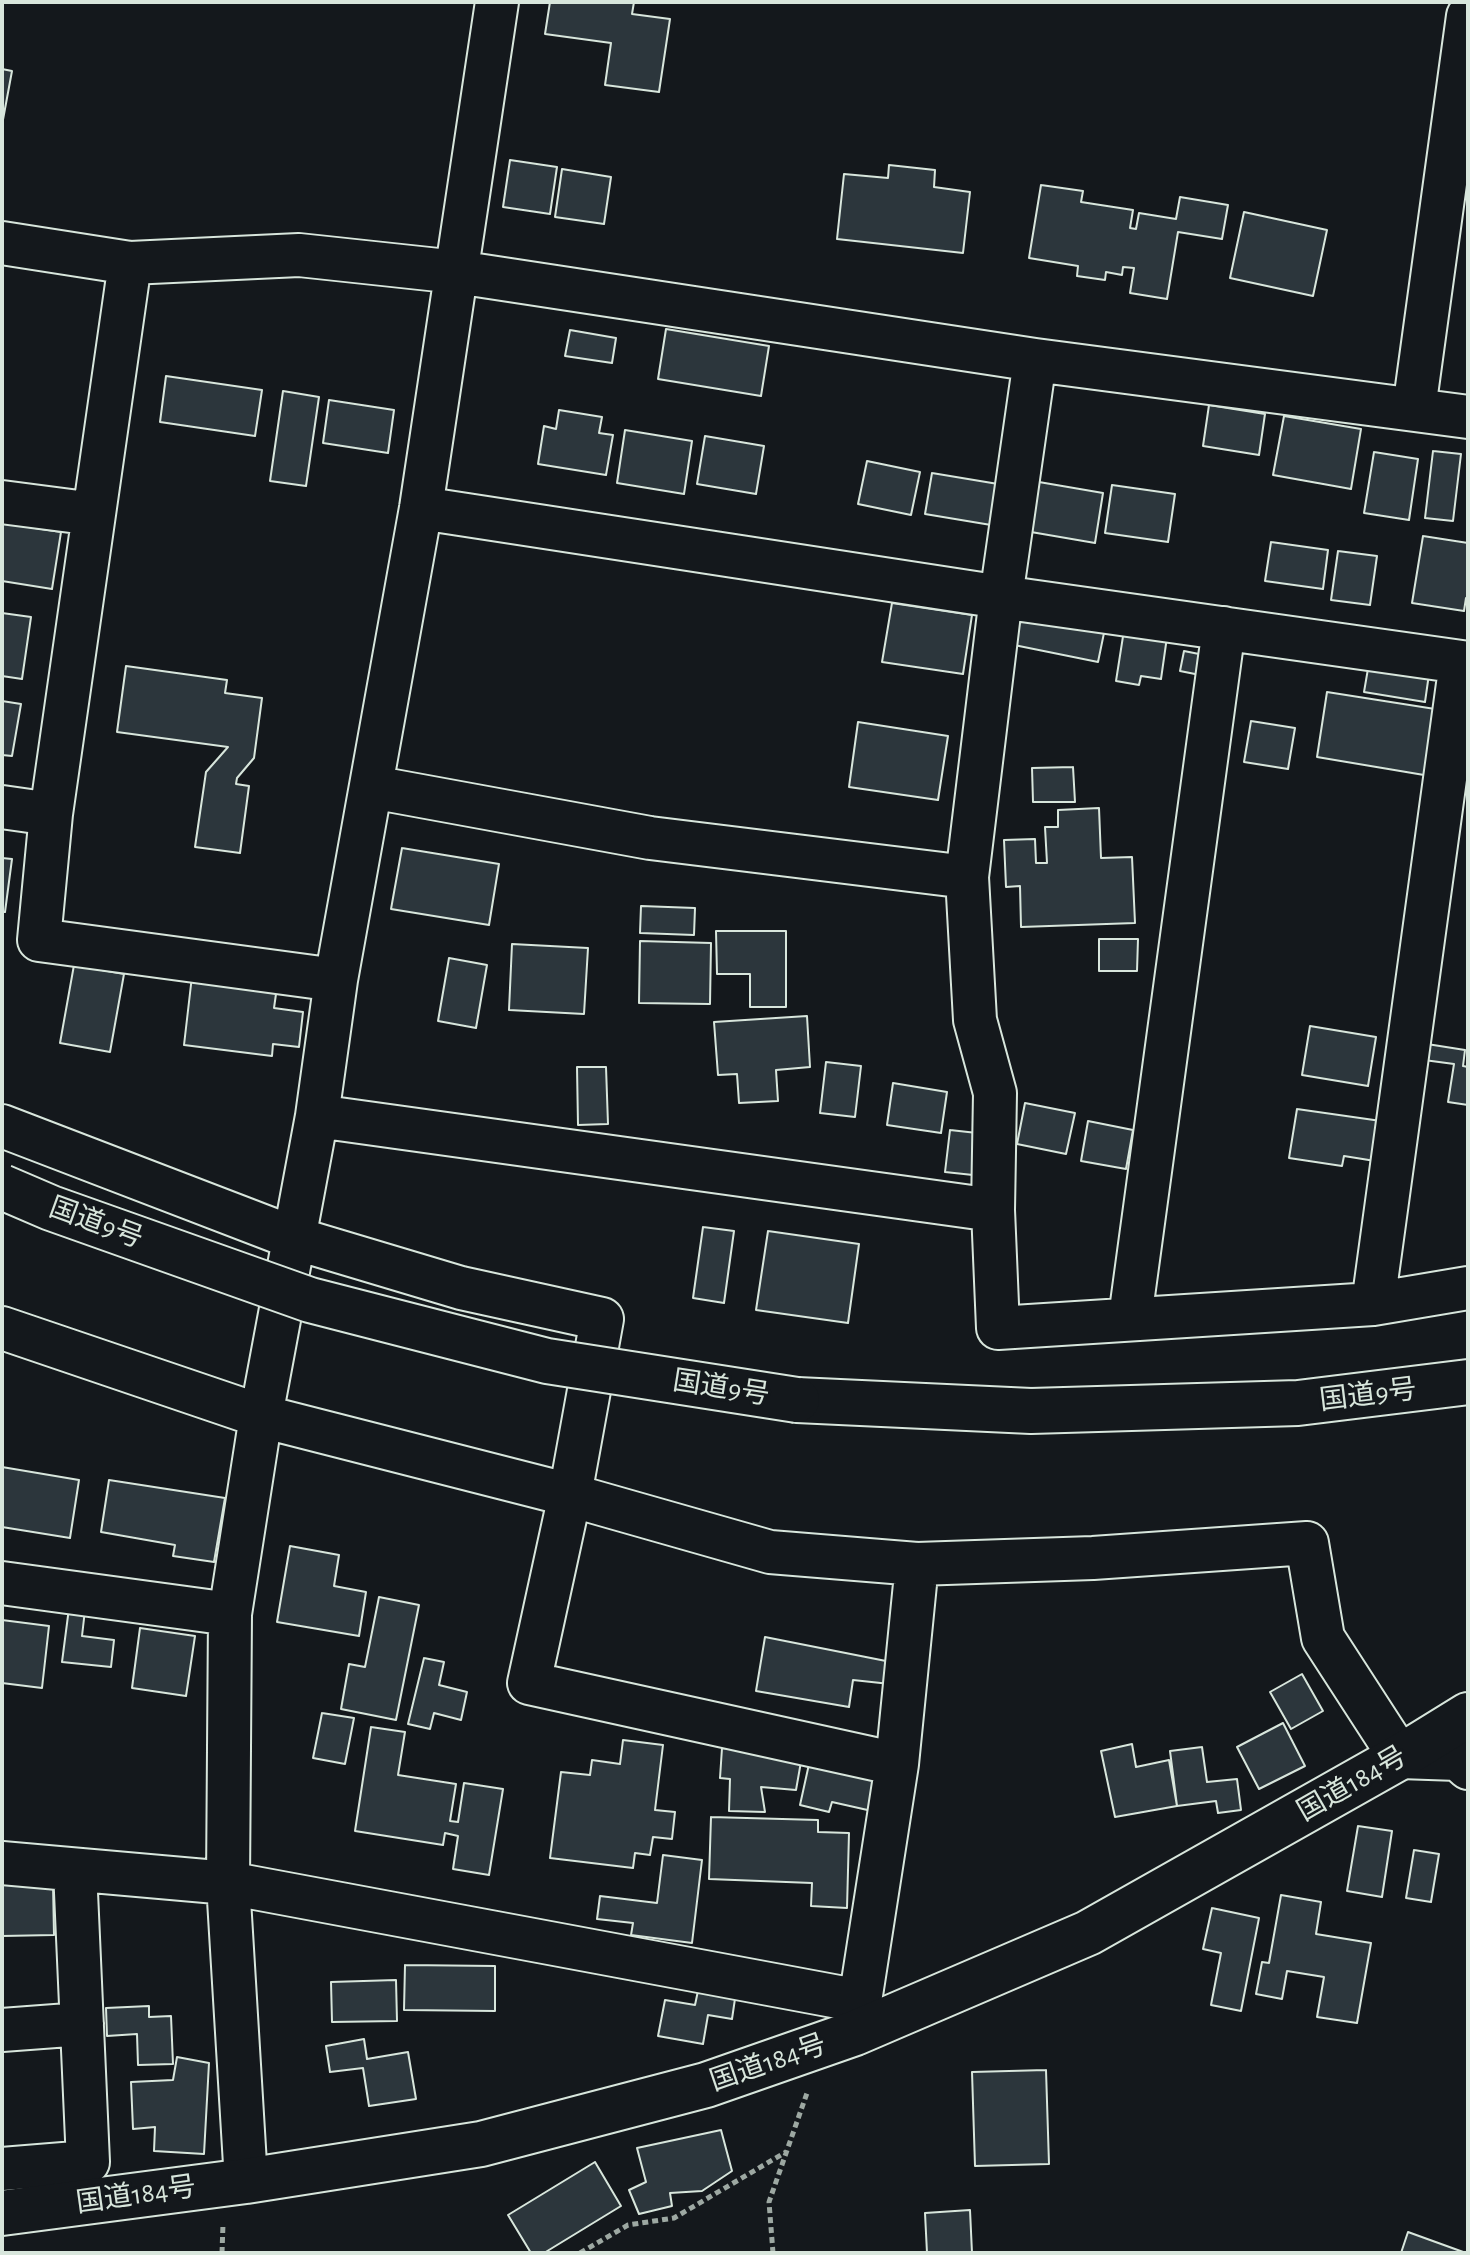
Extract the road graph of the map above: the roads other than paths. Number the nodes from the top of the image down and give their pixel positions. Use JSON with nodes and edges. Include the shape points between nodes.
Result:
{"nodes":[{"id":1,"x":497,"y":2,"type":"edge"},
{"id":2,"x":1468,"y":16,"type":"edge"},
{"id":3,"x":2,"y":243,"type":"edge"},
{"id":4,"x":130,"y":263,"type":"junction"},
{"id":5,"x":457,"y":272,"type":"junction"},
{"id":6,"x":1035,"y":360,"type":"junction"},
{"id":7,"x":1414,"y":409,"type":"junction"},
{"id":8,"x":1468,"y":417,"type":"edge"},
{"id":9,"x":2,"y":502,"type":"edge"},
{"id":10,"x":421,"y":508,"type":"junction"},
{"id":11,"x":94,"y":514,"type":"junction"},
{"id":12,"x":1001,"y":597,"type":"junction"},
{"id":13,"x":1224,"y":628,"type":"junction"},
{"id":14,"x":1464,"y":663,"type":"edge"},
{"id":15,"x":372,"y":787,"type":"junction"},
{"id":16,"x":2,"y":807,"type":"edge"},
{"id":17,"x":51,"y":814,"type":"junction"},
{"id":18,"x":967,"y":877,"type":"junction"},
{"id":19,"x":336,"y":980,"type":"junction"},
{"id":20,"x":317,"y":1116,"type":"junction"},
{"id":21,"x":2,"y":1126,"type":"edge"},
{"id":22,"x":2,"y":1187,"type":"edge"},
{"id":23,"x":993,"y":1210,"type":"junction"},
{"id":24,"x":294,"y":1238,"type":"junction"},
{"id":25,"x":1468,"y":1288,"type":"edge"},
{"id":26,"x":1373,"y":1304,"type":"junction"},
{"id":27,"x":1130,"y":1318,"type":"junction"},
{"id":28,"x":2,"y":1328,"type":"edge"},
{"id":29,"x":1468,"y":1382,"type":"edge"},
{"id":30,"x":261,"y":1416,"type":"junction"},
{"id":31,"x":570,"y":1495,"type":"junction"},
{"id":32,"x":917,"y":1564,"type":"junction"},
{"id":33,"x":2,"y":1583,"type":"edge"},
{"id":34,"x":230,"y":1614,"type":"junction"},
{"id":35,"x":1468,"y":1715,"type":"edge"},
{"id":36,"x":1400,"y":1757,"type":"junction"},
{"id":37,"x":897,"y":1764,"type":"junction"},
{"id":38,"x":1468,"y":1768,"type":"edge"},
{"id":39,"x":2,"y":1863,"type":"edge"},
{"id":40,"x":75,"y":1870,"type":"junction"},
{"id":41,"x":228,"y":1883,"type":"junction"},
{"id":42,"x":82,"y":2024,"type":"junction"},
{"id":43,"x":846,"y":2026,"type":"junction"},
{"id":44,"x":2,"y":2030,"type":"edge"},
{"id":45,"x":2,"y":2169,"type":"edge"},
{"id":46,"x":246,"y":2181,"type":"junction"},
{"id":47,"x":2,"y":2213,"type":"edge"}],
"edges":[{"from":1,"to":5,"type":"street"},
{"from":2,"to":7,"type":"street"},
{"from":3,"to":4,"type":"street"},
{"from":4,"to":5,"type":"street","via":[[299,255]]},
{"from":4,"to":11,"type":"street"},
{"from":5,"to":6,"type":"street"},
{"from":5,"to":10,"type":"street"},
{"from":6,"to":7,"type":"street"},
{"from":6,"to":12,"type":"street"},
{"from":7,"to":8,"type":"street"},
{"from":9,"to":11,"type":"street"},
{"from":10,"to":12,"type":"street"},
{"from":10,"to":15,"type":"street"},
{"from":11,"to":17,"type":"street"},
{"from":12,"to":13,"type":"street"},
{"from":12,"to":18,"type":"street"},
{"from":13,"to":14,"type":"street"},
{"from":13,"to":27,"type":"street"},
{"from":14,"to":26,"type":"street"},
{"from":15,"to":18,"type":"street","via":[[650,838]]},
{"from":15,"to":19,"type":"street"},
{"from":16,"to":17,"type":"street"},
{"from":17,"to":19,"type":"street","via":[[39,940]]},
{"from":18,"to":23,"type":"street","via":[[975,1020],[995,1093]]},
{"from":19,"to":20,"type":"street"},
{"from":20,"to":23,"type":"street"},
{"from":20,"to":24,"type":"street"},
{"from":21,"to":24,"type":"street"},
{"from":22,"to":29,"type":"highway","name":"国道9号","bridge":true,"via":[[310,1300],[547,1361],[797,1400],[1031,1411],[1298,1403]]},
{"from":23,"to":27,"type":"street","via":[[998,1328]]},
{"from":24,"to":30,"type":"street"},
{"from":24,"to":31,"type":"street","via":[[461,1288],[602,1319]]},
{"from":25,"to":26,"type":"street"},
{"from":26,"to":27,"type":"street"},
{"from":28,"to":30,"type":"street"},
{"from":30,"to":31,"type":"street"},
{"from":30,"to":34,"type":"street"},
{"from":31,"to":32,"type":"street","via":[[770,1552]]},
{"from":31,"to":37,"type":"street","via":[[529,1683]]},
{"from":32,"to":36,"type":"street","via":[[1307,1543],[1323,1638]]},
{"from":32,"to":37,"type":"street"},
{"from":33,"to":34,"type":"street"},
{"from":34,"to":41,"type":"street"},
{"from":35,"to":36,"type":"highway","name":"国道184号"},
{"from":36,"to":38,"type":"street","via":[[1458,1759]]},
{"from":36,"to":43,"type":"highway","name":"国道184号","via":[[1088,1933]]},
{"from":37,"to":43,"type":"street"},
{"from":39,"to":40,"type":"street"},
{"from":40,"to":41,"type":"street"},
{"from":40,"to":42,"type":"street"},
{"from":41,"to":43,"type":"street"},
{"from":41,"to":46,"type":"street"},
{"from":42,"to":44,"type":"street"},
{"from":42,"to":45,"type":"street","via":[[88,2162]]},
{"from":43,"to":46,"type":"highway","name":"国道184号","via":[[706,2085],[481,2144]]},
{"from":46,"to":47,"type":"highway","name":"国道184号"}]}
